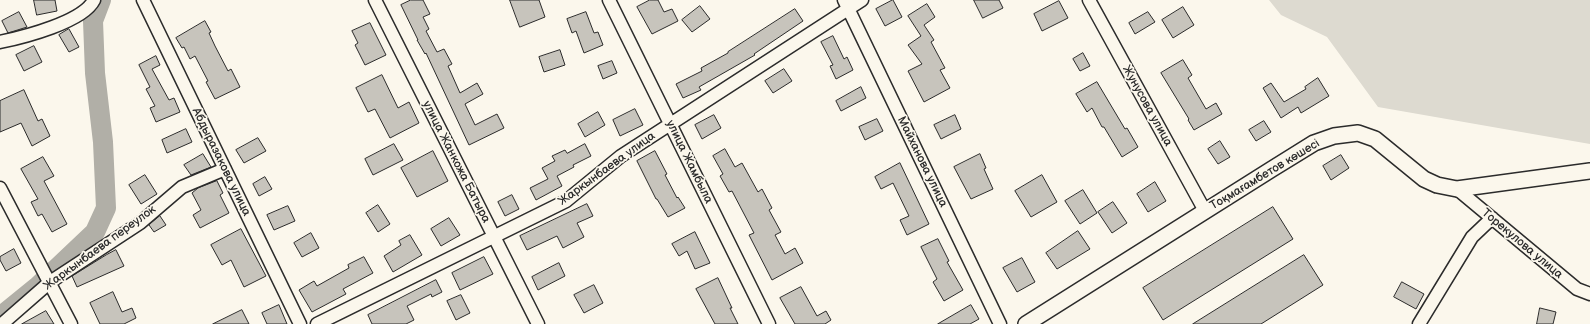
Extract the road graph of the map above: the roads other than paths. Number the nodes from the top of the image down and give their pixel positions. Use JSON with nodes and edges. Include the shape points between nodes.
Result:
{"nodes":[{"id":1,"x":94,"y":0,"type":"edge"},
{"id":2,"x":142,"y":0,"type":"edge"},
{"id":3,"x":375,"y":0,"type":"edge"},
{"id":4,"x":609,"y":0,"type":"edge"},
{"id":5,"x":862,"y":0,"type":"edge"},
{"id":6,"x":1090,"y":0,"type":"edge"},
{"id":7,"x":846,"y":4,"type":"edge"},
{"id":8,"x":0,"y":42,"type":"edge"},
{"id":9,"x":670,"y":124,"type":"junction"},
{"id":10,"x":225,"y":169,"type":"junction"},
{"id":11,"x":1590,"y":171,"type":"edge"},
{"id":12,"x":0,"y":188,"type":"edge"},
{"id":13,"x":1457,"y":189,"type":"junction"},
{"id":14,"x":1205,"y":211,"type":"junction"},
{"id":15,"x":1492,"y":218,"type":"junction"},
{"id":16,"x":494,"y":237,"type":"junction"},
{"id":17,"x":50,"y":282,"type":"junction"},
{"id":18,"x":1590,"y":294,"type":"edge"},
{"id":19,"x":2,"y":324,"type":"edge"},
{"id":20,"x":71,"y":324,"type":"edge"},
{"id":21,"x":300,"y":324,"type":"edge"},
{"id":22,"x":317,"y":324,"type":"edge"},
{"id":23,"x":538,"y":324,"type":"edge"},
{"id":24,"x":769,"y":324,"type":"edge"},
{"id":25,"x":1000,"y":324,"type":"edge"},
{"id":26,"x":1026,"y":324,"type":"edge"},
{"id":27,"x":1419,"y":324,"type":"edge"}],
"edges":[{"from":1,"to":8,"type":"street","via":[[91,6],[59,25],[22,38]]},
{"from":2,"to":10,"type":"street","name":"Абдыразакова улица"},
{"from":3,"to":16,"type":"street","name":"улица Жанкожа Батыра"},
{"from":4,"to":9,"type":"street","name":"улица Жамбыла"},
{"from":5,"to":7,"type":"street","name":"Жаркынбаева улица"},
{"from":6,"to":14,"type":"street","name":"Жунусова улица"},
{"from":7,"to":9,"type":"street","name":"Жаркынбаева улица"},
{"from":7,"to":25,"type":"street","name":"Майханова улица"},
{"from":9,"to":16,"type":"street","name":"Жаркынбаева улица","via":[[621,156],[566,201]]},
{"from":9,"to":24,"type":"street","name":"улица Жамбыла"},
{"from":10,"to":17,"type":"street","name":"Жаркынбаева переулок","via":[[182,187],[140,222]]},
{"from":10,"to":21,"type":"street","name":"Абдыразакова улица"},
{"from":11,"to":13,"type":"street","name":"Тоқмағамбетов көшесі"},
{"from":12,"to":17,"type":"street"},
{"from":13,"to":14,"type":"street","name":"Тоқмағамбетов көшесі","via":[[1424,179],[1375,139],[1358,133],[1334,136],[1314,143]]},
{"from":13,"to":15,"type":"street","name":"Торекулова улица"},
{"from":14,"to":26,"type":"street","name":"Тоқмағамбетов көшесі"},
{"from":15,"to":18,"type":"street","name":"Торекулова улица","via":[[1577,289]]},
{"from":15,"to":27,"type":"street","via":[[1472,237]]},
{"from":16,"to":22,"type":"street","name":"Жаркынбаева улица"},
{"from":16,"to":23,"type":"street","name":"улица Жанкожа Батыра"},
{"from":17,"to":19,"type":"street","name":"Жаркынбаева переулок"},
{"from":17,"to":20,"type":"street"}]}
